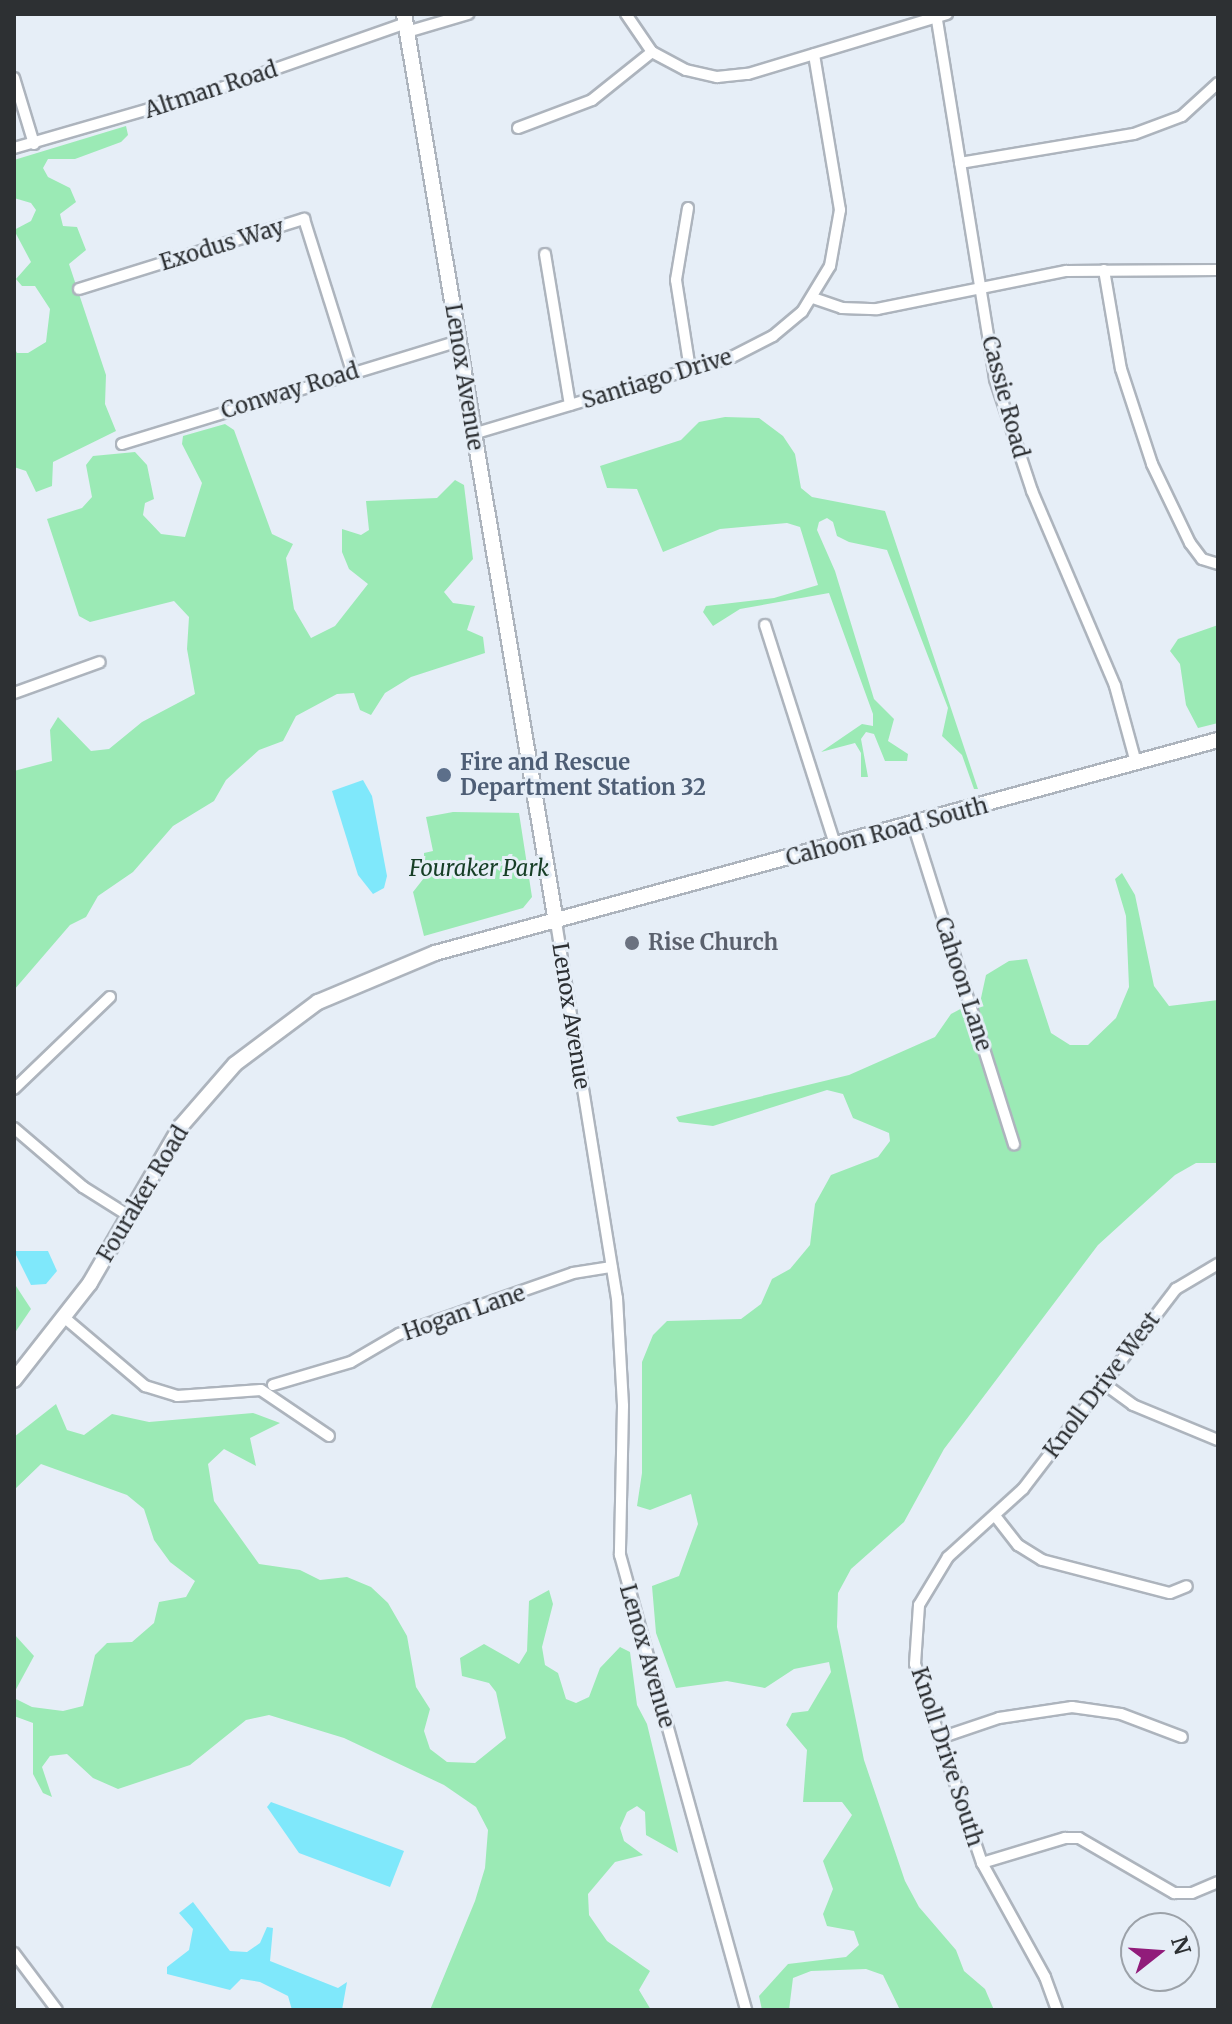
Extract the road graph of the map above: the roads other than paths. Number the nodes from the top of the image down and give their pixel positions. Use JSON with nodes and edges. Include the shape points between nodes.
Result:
{"nodes":[{"id":1,"x":468,"y":14,"type":"edge"},
{"id":2,"x":626,"y":14,"type":"edge"},
{"id":3,"x":940,"y":15,"type":"edge"},
{"id":4,"x":406,"y":23,"type":"edge"},
{"id":5,"x":652,"y":52,"type":"junction"},
{"id":6,"x":814,"y":54,"type":"junction"},
{"id":7,"x":14,"y":78,"type":"edge"},
{"id":8,"x":1218,"y":83,"type":"edge"},
{"id":9,"x":518,"y":128,"type":"dead end"},
{"id":10,"x":34,"y":144,"type":"junction"},
{"id":11,"x":14,"y":148,"type":"edge"},
{"id":12,"x":960,"y":163,"type":"junction"},
{"id":13,"x":688,"y":208,"type":"dead end"},
{"id":14,"x":545,"y":254,"type":"dead end"},
{"id":15,"x":1104,"y":270,"type":"junction"},
{"id":16,"x":1218,"y":270,"type":"edge"},
{"id":17,"x":979,"y":285,"type":"junction"},
{"id":18,"x":79,"y":289,"type":"dead end"},
{"id":19,"x":813,"y":298,"type":"junction"},
{"id":20,"x":458,"y":341,"type":"junction"},
{"id":21,"x":690,"y":369,"type":"junction"},
{"id":22,"x":352,"y":371,"type":"junction"},
{"id":23,"x":570,"y":405,"type":"junction"},
{"id":24,"x":473,"y":434,"type":"junction"},
{"id":25,"x":122,"y":444,"type":"dead end"},
{"id":26,"x":1218,"y":564,"type":"edge"},
{"id":27,"x":765,"y":625,"type":"dead end"},
{"id":28,"x":100,"y":662,"type":"dead end"},
{"id":29,"x":14,"y":693,"type":"edge"},
{"id":30,"x":1218,"y":740,"type":"edge"},
{"id":31,"x":1136,"y":763,"type":"junction"},
{"id":32,"x":913,"y":824,"type":"junction"},
{"id":33,"x":835,"y":845,"type":"junction"},
{"id":34,"x":556,"y":922,"type":"junction"},
{"id":35,"x":110,"y":997,"type":"dead end"},
{"id":36,"x":14,"y":1089,"type":"edge"},
{"id":37,"x":14,"y":1128,"type":"edge"},
{"id":38,"x":1014,"y":1144,"type":"dead end"},
{"id":39,"x":129,"y":1216,"type":"junction"},
{"id":40,"x":1218,"y":1264,"type":"edge"},
{"id":41,"x":612,"y":1267,"type":"junction"},
{"id":42,"x":66,"y":1319,"type":"junction"},
{"id":43,"x":14,"y":1380,"type":"edge"},
{"id":44,"x":1103,"y":1383,"type":"junction"},
{"id":45,"x":273,"y":1385,"type":"dead end"},
{"id":46,"x":329,"y":1436,"type":"dead end"},
{"id":47,"x":1218,"y":1440,"type":"edge"},
{"id":48,"x":996,"y":1517,"type":"junction"},
{"id":49,"x":1187,"y":1586,"type":"dead end"},
{"id":50,"x":1182,"y":1737,"type":"dead end"},
{"id":51,"x":940,"y":1738,"type":"junction"},
{"id":52,"x":982,"y":1863,"type":"junction"},
{"id":53,"x":1218,"y":1882,"type":"edge"},
{"id":54,"x":16,"y":1960,"type":"edge"},
{"id":55,"x":57,"y":2010,"type":"edge"},
{"id":56,"x":746,"y":2010,"type":"edge"},
{"id":57,"x":1057,"y":2010,"type":"edge"}],
"edges":[{"from":1,"to":4,"type":"street","name":"Altman Road"},
{"from":2,"to":5,"type":"street"},
{"from":3,"to":6,"type":"street"},
{"from":3,"to":12,"type":"street","name":"Cassie Road"},
{"from":4,"to":10,"type":"street","name":"Altman Road","via":[[203,94]]},
{"from":4,"to":20,"type":"main road","name":"Lenox Avenue"},
{"from":5,"to":6,"type":"street","via":[[686,70],[717,77],[748,74]]},
{"from":5,"to":9,"type":"street","via":[[592,100]]},
{"from":6,"to":19,"type":"street","name":"Santiago Drive","via":[[840,210],[833,255]]},
{"from":7,"to":10,"type":"street"},
{"from":8,"to":12,"type":"street","via":[[1182,116],[1134,134]]},
{"from":10,"to":11,"type":"street","name":"Altman Road"},
{"from":12,"to":17,"type":"street","name":"Cassie Road"},
{"from":13,"to":21,"type":"street","via":[[676,280]]},
{"from":14,"to":23,"type":"street"},
{"from":15,"to":16,"type":"street"},
{"from":15,"to":17,"type":"street"},
{"from":15,"to":26,"type":"street","via":[[1117,354],[1140,432],[1174,513],[1202,559]]},
{"from":17,"to":19,"type":"street","via":[[877,309],[842,308]]},
{"from":17,"to":31,"type":"street","name":"Cassie Road","via":[[995,379],[1014,442],[1115,686]]},
{"from":18,"to":22,"type":"street","name":"Exodus Way","via":[[304,219]]},
{"from":19,"to":21,"type":"street","name":"Santiago Drive","via":[[784,328],[752,348]]},
{"from":20,"to":22,"type":"street","name":"Conway Road"},
{"from":20,"to":24,"type":"main road","name":"Lenox Avenue"},
{"from":21,"to":23,"type":"street","name":"Santiago Drive"},
{"from":22,"to":25,"type":"street","name":"Conway Road"},
{"from":23,"to":24,"type":"street","name":"Santiago Drive"},
{"from":24,"to":34,"type":"main road","name":"Lenox Avenue"},
{"from":27,"to":33,"type":"street"},
{"from":28,"to":29,"type":"street"},
{"from":30,"to":31,"type":"main road","name":"Cahoon Road South"},
{"from":31,"to":32,"type":"main road","name":"Cahoon Road South"},
{"from":32,"to":33,"type":"main road","name":"Cahoon Road South"},
{"from":32,"to":38,"type":"street","name":"Cahoon Lane"},
{"from":33,"to":34,"type":"main road","name":"Cahoon Road South"},
{"from":34,"to":39,"type":"main road","name":"Fouraker Road","via":[[384,970],[292,1018],[235,1064],[198,1105],[166,1148]]},
{"from":34,"to":41,"type":"street","name":"Lenox Avenue"},
{"from":35,"to":36,"type":"street"},
{"from":37,"to":39,"type":"street","via":[[83,1187]]},
{"from":39,"to":42,"type":"main road","name":"Fouraker Road"},
{"from":40,"to":44,"type":"street","name":"Knoll Drive West","via":[[1176,1289]]},
{"from":41,"to":45,"type":"street","name":"Hogan Lane","via":[[573,1273],[399,1334],[351,1362]]},
{"from":41,"to":56,"type":"street","name":"Lenox Avenue","via":[[623,1365],[620,1555]]},
{"from":42,"to":43,"type":"main road","name":"Fouraker Road"},
{"from":42,"to":46,"type":"street","via":[[145,1386],[177,1396],[261,1390]]},
{"from":44,"to":47,"type":"street","via":[[1133,1405]]},
{"from":44,"to":48,"type":"street","name":"Knoll Drive West"},
{"from":48,"to":49,"type":"street","via":[[1018,1545],[1042,1560],[1170,1593]]},
{"from":48,"to":51,"type":"street","name":"Knoll Drive South","via":[[948,1557],[919,1605],[914,1657]]},
{"from":50,"to":51,"type":"street","via":[[1121,1714],[1072,1707],[999,1718]]},
{"from":51,"to":52,"type":"street","name":"Knoll Drive South"},
{"from":52,"to":53,"type":"street","via":[[1079,1838],[1174,1893],[1192,1893]]},
{"from":52,"to":57,"type":"street","name":"Knoll Drive South","via":[[1045,1977]]},
{"from":54,"to":55,"type":"street"}]}
